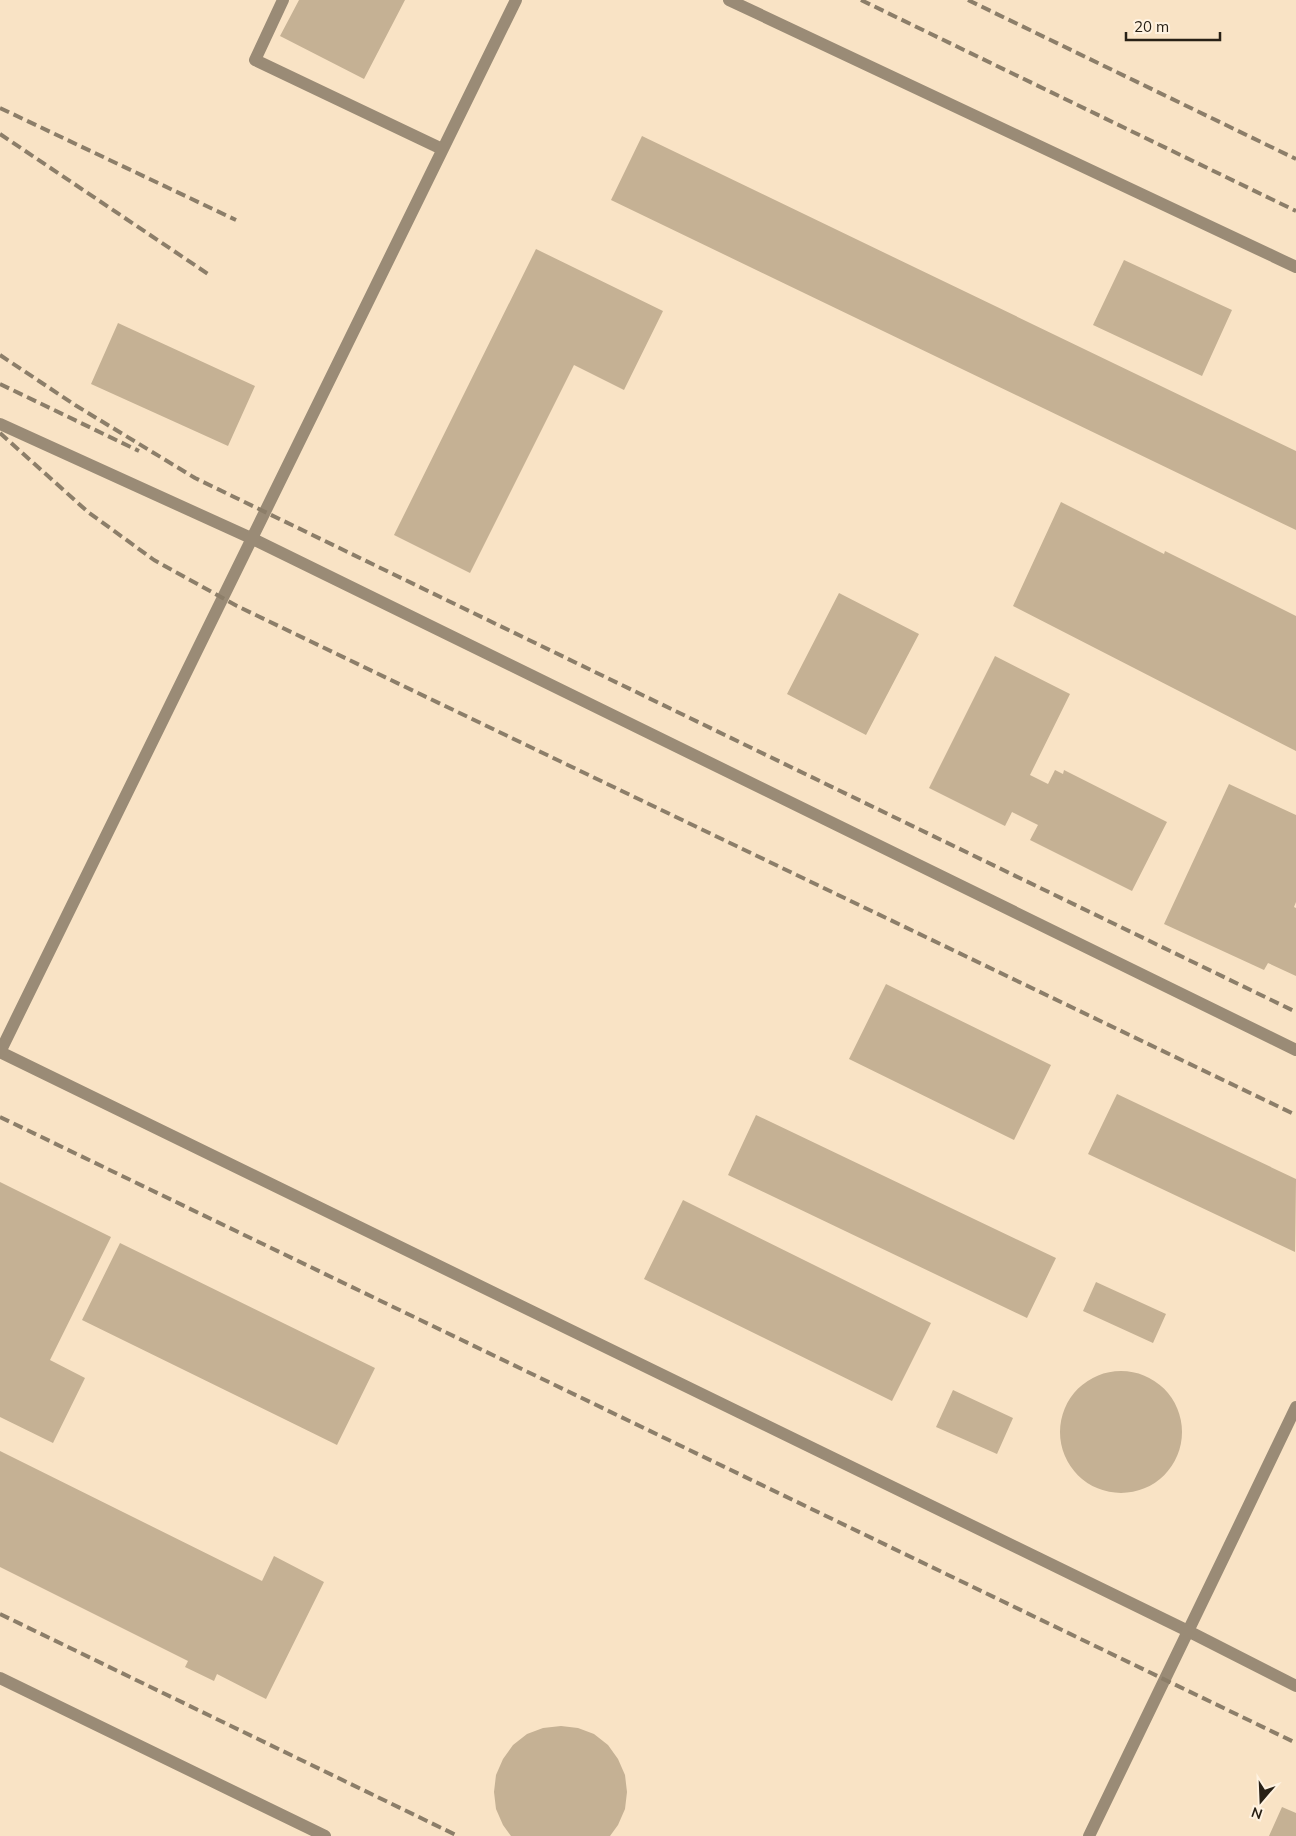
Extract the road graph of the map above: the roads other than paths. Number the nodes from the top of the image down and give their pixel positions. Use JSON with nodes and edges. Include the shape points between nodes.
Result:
{"nodes":[{"id":1,"x":283,"y":0,"type":"edge"},
{"id":2,"x":516,"y":0,"type":"edge"},
{"id":3,"x":729,"y":0,"type":"edge"},
{"id":4,"x":442,"y":149,"type":"junction"},
{"id":5,"x":1296,"y":267,"type":"edge"},
{"id":6,"x":0,"y":424,"type":"edge"},
{"id":7,"x":251,"y":538,"type":"junction"},
{"id":8,"x":1296,"y":1050,"type":"edge"},
{"id":9,"x":0,"y":1052,"type":"edge"},
{"id":10,"x":1296,"y":1407,"type":"edge"},
{"id":11,"x":1188,"y":1630,"type":"junction"},
{"id":12,"x":0,"y":1678,"type":"edge"},
{"id":13,"x":1296,"y":1686,"type":"edge"},
{"id":14,"x":325,"y":1836,"type":"edge"},
{"id":15,"x":1089,"y":1836,"type":"edge"}],
"edges":[{"from":1,"to":4,"type":"lane","via":[[255,60]]},
{"from":2,"to":4,"type":"lane"},
{"from":3,"to":5,"type":"lane"},
{"from":4,"to":7,"type":"lane"},
{"from":6,"to":7,"type":"lane"},
{"from":7,"to":8,"type":"lane"},
{"from":7,"to":9,"type":"lane"},
{"from":9,"to":11,"type":"lane"},
{"from":10,"to":11,"type":"lane"},
{"from":11,"to":13,"type":"lane"},
{"from":11,"to":15,"type":"lane"},
{"from":12,"to":14,"type":"lane"}]}
